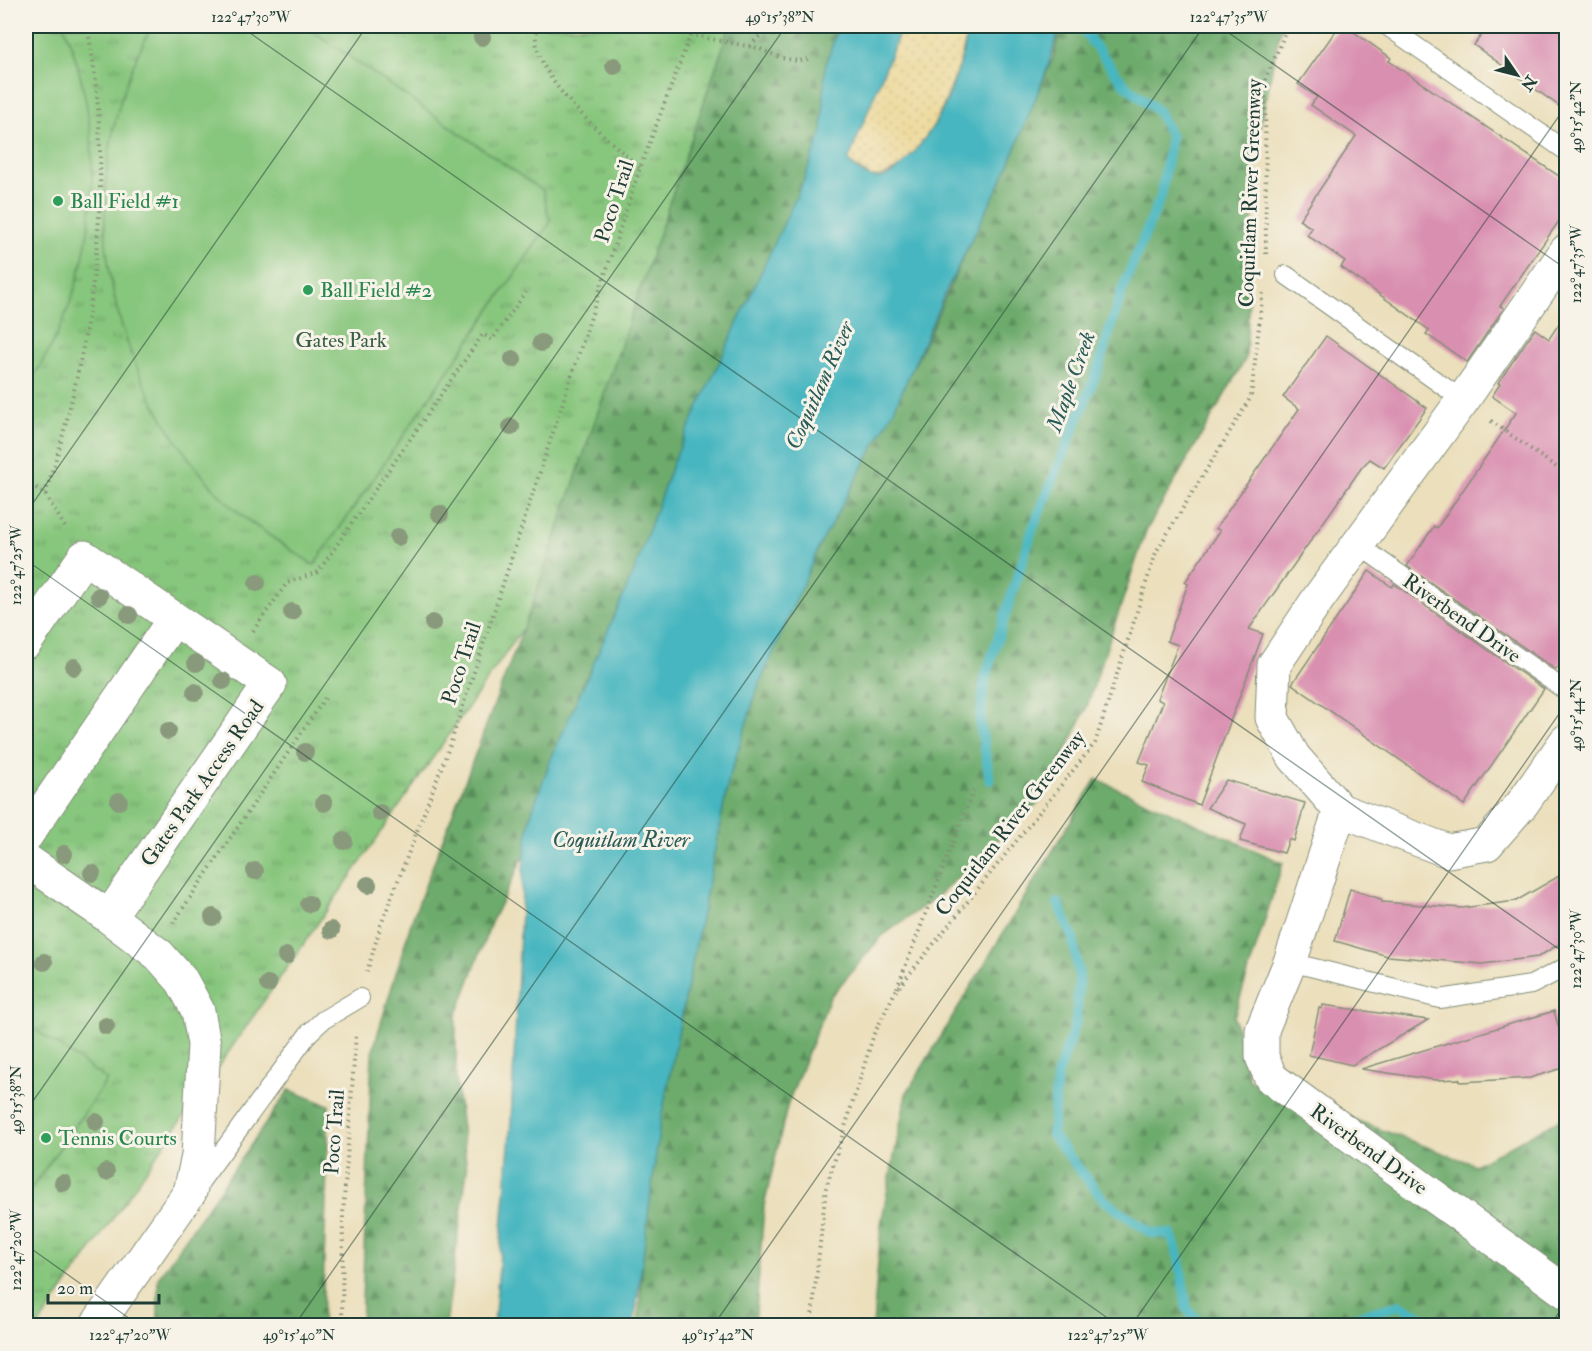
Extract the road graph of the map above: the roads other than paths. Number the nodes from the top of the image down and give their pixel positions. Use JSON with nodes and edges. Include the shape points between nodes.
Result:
{"nodes":[{"id":1,"x":1387,"y":26,"type":"edge"},
{"id":2,"x":1566,"y":151,"type":"edge"},
{"id":3,"x":1564,"y":258,"type":"edge"},
{"id":4,"x":1286,"y":275,"type":"dead end"},
{"id":5,"x":1463,"y":400,"type":"junction"},
{"id":6,"x":1357,"y":544,"type":"junction"},
{"id":7,"x":174,"y":619,"type":"junction"},
{"id":8,"x":26,"y":642,"type":"edge"},
{"id":9,"x":1566,"y":691,"type":"edge"},
{"id":10,"x":1566,"y":741,"type":"edge"},
{"id":11,"x":1340,"y":810,"type":"junction"},
{"id":12,"x":26,"y":836,"type":"edge"},
{"id":13,"x":26,"y":860,"type":"edge"},
{"id":14,"x":109,"y":917,"type":"junction"},
{"id":15,"x":1290,"y":962,"type":"junction"},
{"id":16,"x":1566,"y":967,"type":"edge"},
{"id":17,"x":360,"y":998,"type":"road end"},
{"id":18,"x":181,"y":1208,"type":"junction"},
{"id":19,"x":1566,"y":1292,"type":"edge"},
{"id":20,"x":96,"y":1326,"type":"edge"}],
"edges":[{"from":1,"to":2,"type":"lane"},
{"from":3,"to":5,"type":"street"},
{"from":4,"to":5,"type":"lane"},
{"from":5,"to":6,"type":"street"},
{"from":6,"to":9,"type":"lane","name":"Riverbend Drive"},
{"from":6,"to":11,"type":"street","via":[[1274,665],[1272,718],[1294,757]]},
{"from":7,"to":8,"type":"street","name":"Gates Park Access Road","via":[[84,557]]},
{"from":7,"to":12,"type":"street"},
{"from":7,"to":14,"type":"street","name":"Gates Park Access Road","via":[[270,684]]},
{"from":10,"to":11,"type":"street","via":[[1522,804],[1487,844],[1448,851]]},
{"from":11,"to":15,"type":"street","name":"Riverbend Drive"},
{"from":13,"to":14,"type":"street"},
{"from":14,"to":18,"type":"street","via":[[175,972],[201,1019],[204,1044],[198,1156],[193,1183]]},
{"from":15,"to":16,"type":"lane","via":[[1440,999],[1531,986]]},
{"from":15,"to":19,"type":"street","name":"Riverbend Drive","via":[[1262,1030],[1262,1056],[1271,1078]]},
{"from":17,"to":18,"type":"lane","via":[[309,1033]]},
{"from":18,"to":20,"type":"street"}]}
